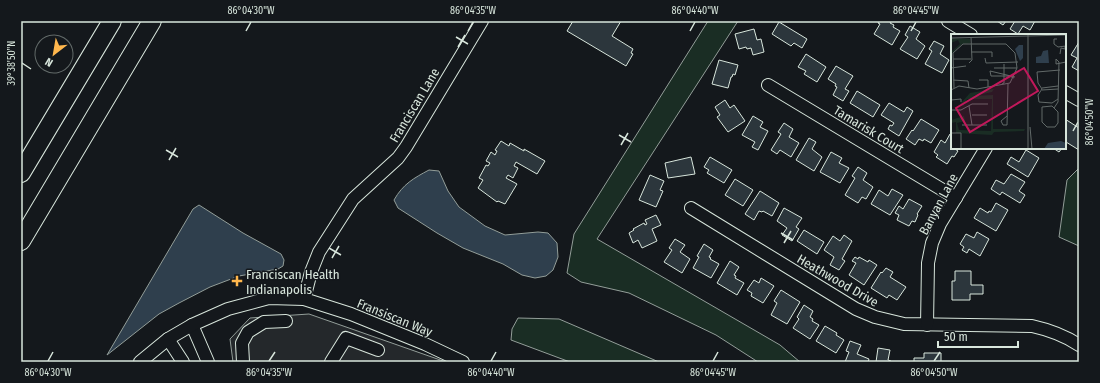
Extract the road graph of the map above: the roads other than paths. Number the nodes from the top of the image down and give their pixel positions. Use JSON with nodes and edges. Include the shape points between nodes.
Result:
{"nodes":[{"id":1,"x":112,"y":21,"type":"edge"},
{"id":2,"x":152,"y":21,"type":"edge"},
{"id":3,"x":482,"y":21,"type":"edge"},
{"id":4,"x":948,"y":21,"type":"edge"},
{"id":5,"x":969,"y":34,"type":"edge"},
{"id":6,"x":768,"y":85,"type":"dead end"},
{"id":7,"x":1066,"y":93,"type":"edge"},
{"id":8,"x":1079,"y":100,"type":"edge"},
{"id":9,"x":985,"y":149,"type":"edge"},
{"id":10,"x":21,"y":173,"type":"edge"},
{"id":11,"x":956,"y":198,"type":"junction"},
{"id":12,"x":691,"y":208,"type":"dead end"},
{"id":13,"x":21,"y":241,"type":"edge"},
{"id":14,"x":304,"y":299,"type":"junction"},
{"id":15,"x":286,"y":321,"type":"dead end"},
{"id":16,"x":192,"y":325,"type":"junction"},
{"id":17,"x":928,"y":325,"type":"junction"},
{"id":18,"x":168,"y":339,"type":"junction"},
{"id":19,"x":1079,"y":345,"type":"edge"},
{"id":20,"x":378,"y":350,"type":"dead end"},
{"id":21,"x":140,"y":362,"type":"edge"},
{"id":22,"x":183,"y":362,"type":"edge"},
{"id":23,"x":208,"y":362,"type":"edge"},
{"id":24,"x":244,"y":362,"type":"edge"},
{"id":25,"x":331,"y":362,"type":"edge"},
{"id":26,"x":463,"y":362,"type":"edge"}],
"edges":[{"from":1,"to":10,"type":"highway"},
{"from":2,"to":13,"type":"highway"},
{"from":3,"to":14,"type":"street","name":"Franciscan Lane","via":[[406,147],[398,158],[353,199],[319,252],[310,272]]},
{"from":4,"to":5,"type":"street"},
{"from":6,"to":11,"type":"street","name":"Tamarisk Court"},
{"from":7,"to":8,"type":"street"},
{"from":9,"to":11,"type":"street","name":"Banyan Lane"},
{"from":11,"to":17,"type":"street","name":"Banyan Lane","via":[[936,232],[930,251]]},
{"from":12,"to":17,"type":"street","name":"Heathwood Drive","via":[[865,313],[894,323]]},
{"from":14,"to":16,"type":"street","name":"Fransiscan Way","via":[[269,298],[228,309]]},
{"from":14,"to":26,"type":"street","name":"Fransiscan Way","via":[[351,314]]},
{"from":15,"to":24,"type":"street","via":[[264,322],[248,332],[242,343]]},
{"from":16,"to":18,"type":"street","name":"Fransiscan Way"},
{"from":16,"to":23,"type":"street"},
{"from":17,"to":19,"type":"street","name":"Heathwood Drive","via":[[1032,326],[1067,337]]},
{"from":18,"to":21,"type":"street","name":"Fransiscan Way"},
{"from":18,"to":22,"type":"street"},
{"from":20,"to":25,"type":"street","via":[[346,338]]}]}
